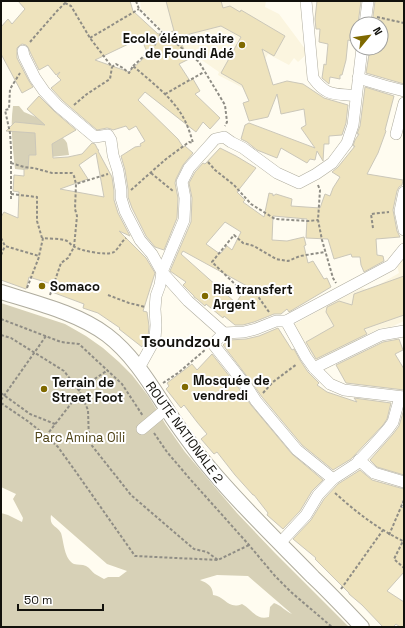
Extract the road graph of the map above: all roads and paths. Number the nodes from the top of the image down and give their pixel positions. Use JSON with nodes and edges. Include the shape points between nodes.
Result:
{"nodes":[{"id":1,"x":136,"y":1,"type":"edge"},
{"id":2,"x":306,"y":1,"type":"edge"},
{"id":3,"x":368,"y":1,"type":"edge"},
{"id":4,"x":66,"y":2,"type":"edge"},
{"id":5,"x":139,"y":9,"type":"junction"},
{"id":6,"x":366,"y":16,"type":"edge"},
{"id":7,"x":389,"y":22,"type":"edge"},
{"id":8,"x":404,"y":24,"type":"edge"},
{"id":9,"x":162,"y":32,"type":"junction"},
{"id":10,"x":90,"y":38,"type":"junction"},
{"id":11,"x":23,"y":51,"type":"joint"},
{"id":12,"x":361,"y":56,"type":"edge"},
{"id":13,"x":28,"y":62,"type":"junction"},
{"id":14,"x":133,"y":66,"type":"junction"},
{"id":15,"x":112,"y":67,"type":"junction"},
{"id":16,"x":204,"y":72,"type":"junction"},
{"id":17,"x":358,"y":78,"type":"junction"},
{"id":18,"x":404,"y":91,"type":"edge"},
{"id":19,"x":164,"y":94,"type":"junction"},
{"id":20,"x":356,"y":96,"type":"junction"},
{"id":21,"x":404,"y":103,"type":"edge"},
{"id":22,"x":67,"y":113,"type":"junction"},
{"id":23,"x":396,"y":134,"type":"dead end"},
{"id":24,"x":221,"y":138,"type":"junction"},
{"id":25,"x":201,"y":155,"type":"junction"},
{"id":26,"x":11,"y":163,"type":"junction"},
{"id":27,"x":118,"y":171,"type":"junction"},
{"id":28,"x":151,"y":173,"type":"junction"},
{"id":29,"x":313,"y":175,"type":"junction"},
{"id":30,"x":76,"y":184,"type":"junction"},
{"id":31,"x":404,"y":192,"type":"edge"},
{"id":32,"x":11,"y":194,"type":"junction"},
{"id":33,"x":121,"y":198,"type":"junction"},
{"id":34,"x":185,"y":198,"type":"junction"},
{"id":35,"x":11,"y":199,"type":"dead end"},
{"id":36,"x":400,"y":211,"type":"junction"},
{"id":37,"x":318,"y":220,"type":"junction"},
{"id":38,"x":373,"y":228,"type":"dead end"},
{"id":39,"x":404,"y":230,"type":"edge"},
{"id":40,"x":1,"y":238,"type":"edge"},
{"id":41,"x":43,"y":238,"type":"junction"},
{"id":42,"x":140,"y":240,"type":"junction"},
{"id":43,"x":5,"y":246,"type":"junction"},
{"id":44,"x":74,"y":247,"type":"junction"},
{"id":45,"x":404,"y":249,"type":"edge"},
{"id":46,"x":325,"y":252,"type":"junction"},
{"id":47,"x":1,"y":255,"type":"edge"},
{"id":48,"x":39,"y":256,"type":"junction"},
{"id":49,"x":162,"y":272,"type":"junction"},
{"id":50,"x":1,"y":292,"type":"edge"},
{"id":51,"x":340,"y":292,"type":"junction"},
{"id":52,"x":108,"y":295,"type":"dead end"},
{"id":53,"x":23,"y":299,"type":"junction"},
{"id":54,"x":46,"y":306,"type":"junction"},
{"id":55,"x":154,"y":309,"type":"junction"},
{"id":56,"x":1,"y":319,"type":"edge"},
{"id":57,"x":281,"y":321,"type":"junction"},
{"id":58,"x":404,"y":331,"type":"edge"},
{"id":59,"x":224,"y":333,"type":"junction"},
{"id":60,"x":1,"y":335,"type":"edge"},
{"id":61,"x":46,"y":336,"type":"junction"},
{"id":62,"x":213,"y":344,"type":"junction"},
{"id":63,"x":34,"y":352,"type":"junction"},
{"id":64,"x":306,"y":357,"type":"junction"},
{"id":65,"x":139,"y":368,"type":"junction"},
{"id":66,"x":314,"y":368,"type":"junction"},
{"id":67,"x":108,"y":370,"type":"junction"},
{"id":68,"x":154,"y":389,"type":"junction"},
{"id":69,"x":79,"y":391,"type":"junction"},
{"id":70,"x":1,"y":393,"type":"edge"},
{"id":71,"x":4,"y":396,"type":"junction"},
{"id":72,"x":402,"y":397,"type":"edge"},
{"id":73,"x":1,"y":400,"type":"edge"},
{"id":74,"x":256,"y":401,"type":"junction"},
{"id":75,"x":1,"y":403,"type":"edge"},
{"id":76,"x":166,"y":409,"type":"junction"},
{"id":77,"x":55,"y":424,"type":"junction"},
{"id":78,"x":145,"y":426,"type":"junction"},
{"id":79,"x":46,"y":436,"type":"junction"},
{"id":80,"x":359,"y":460,"type":"junction"},
{"id":81,"x":330,"y":482,"type":"junction"},
{"id":82,"x":404,"y":482,"type":"edge"},
{"id":83,"x":404,"y":500,"type":"edge"},
{"id":84,"x":383,"y":530,"type":"junction"},
{"id":85,"x":389,"y":534,"type":"junction"},
{"id":86,"x":280,"y":543,"type":"junction"},
{"id":87,"x":249,"y":545,"type":"junction"},
{"id":88,"x":218,"y":560,"type":"junction"},
{"id":89,"x":404,"y":568,"type":"edge"},
{"id":90,"x":335,"y":598,"type":"junction"},
{"id":91,"x":332,"y":627,"type":"edge"},
{"id":92,"x":362,"y":627,"type":"edge"}],
"edges":[{"from":1,"to":5,"type":"path"},
{"from":2,"to":20,"type":"street","via":[[313,78],[328,93]]},
{"from":3,"to":6,"type":"street"},
{"from":4,"to":10,"type":"path"},
{"from":4,"to":11,"type":"path"},
{"from":5,"to":9,"type":"path"},
{"from":5,"to":10,"type":"path"},
{"from":7,"to":8,"type":"path"},
{"from":9,"to":14,"type":"path","via":[[152,48]]},
{"from":9,"to":16,"type":"path","via":[[199,62]]},
{"from":10,"to":15,"type":"path"},
{"from":11,"to":13,"type":"street"},
{"from":12,"to":17,"type":"street"},
{"from":13,"to":22,"type":"street","via":[[44,91]]},
{"from":13,"to":26,"type":"path","via":[[10,89],[9,109],[5,110],[10,133]]},
{"from":14,"to":15,"type":"path","via":[[129,73],[116,64]]},
{"from":14,"to":19,"type":"path"},
{"from":15,"to":22,"type":"path","via":[[110,78],[78,101]]},
{"from":16,"to":19,"type":"path"},
{"from":16,"to":24,"type":"path","via":[[225,105],[227,122]]},
{"from":17,"to":18,"type":"street"},
{"from":17,"to":20,"type":"street"},
{"from":19,"to":28,"type":"path","via":[[180,111],[193,143],[189,142]]},
{"from":20,"to":29,"type":"street","via":[[353,125],[347,143],[332,163]]},
{"from":21,"to":23,"type":"street"},
{"from":22,"to":27,"type":"street","via":[[95,137],[108,135]]},
{"from":24,"to":25,"type":"street","via":[[215,140]]},
{"from":24,"to":29,"type":"street","via":[[224,137],[243,148],[276,173],[299,183]]},
{"from":25,"to":34,"type":"street","via":[[189,168],[182,182]]},
{"from":25,"to":37,"type":"path","via":[[251,204],[275,219]]},
{"from":26,"to":30,"type":"path","via":[[52,173],[72,173]]},
{"from":26,"to":32,"type":"path"},
{"from":27,"to":30,"type":"path"},
{"from":27,"to":33,"type":"street"},
{"from":28,"to":33,"type":"path"},
{"from":28,"to":34,"type":"path"},
{"from":29,"to":37,"type":"path","via":[[320,190]]},
{"from":30,"to":44,"type":"path","via":[[77,216]]},
{"from":31,"to":36,"type":"street"},
{"from":32,"to":35,"type":"path"},
{"from":32,"to":41,"type":"path","via":[[37,197],[37,221]]},
{"from":33,"to":42,"type":"street"},
{"from":34,"to":49,"type":"street","via":[[184,220]]},
{"from":36,"to":38,"type":"path","via":[[372,214]]},
{"from":36,"to":39,"type":"street"},
{"from":37,"to":46,"type":"path"},
{"from":40,"to":43,"type":"path"},
{"from":41,"to":44,"type":"path","via":[[68,242]]},
{"from":41,"to":48,"type":"path"},
{"from":42,"to":44,"type":"path","via":[[131,236],[108,254]]},
{"from":42,"to":49,"type":"street"},
{"from":43,"to":47,"type":"path"},
{"from":43,"to":48,"type":"path"},
{"from":44,"to":54,"type":"path","via":[[68,258],[61,263]]},
{"from":45,"to":51,"type":"street","via":[[390,265]]},
{"from":46,"to":51,"type":"path"},
{"from":46,"to":57,"type":"path","via":[[300,256],[288,261],[276,259],[254,246],[243,243],[234,235],[212,262],[239,288],[248,286]]},
{"from":48,"to":53,"type":"path"},
{"from":49,"to":55,"type":"street"},
{"from":49,"to":59,"type":"street","via":[[188,301]]},
{"from":50,"to":53,"type":"main road","name":"ROUTE NATIONALE 2"},
{"from":51,"to":57,"type":"street"},
{"from":52,"to":55,"type":"path"},
{"from":53,"to":54,"type":"main road","name":"ROUTE NATIONALE 2"},
{"from":54,"to":65,"type":"main road","name":"ROUTE NATIONALE 2","via":[[96,327],[109,336]]},
{"from":55,"to":65,"type":"street","via":[[155,339]]},
{"from":56,"to":61,"type":"path"},
{"from":57,"to":59,"type":"street","via":[[244,332]]},
{"from":57,"to":64,"type":"street"},
{"from":58,"to":66,"type":"street","via":[[381,334]]},
{"from":59,"to":62,"type":"street"},
{"from":60,"to":63,"type":"path"},
{"from":61,"to":63,"type":"path"},
{"from":61,"to":67,"type":"path","via":[[61,342],[79,344]]},
{"from":62,"to":68,"type":"path"},
{"from":62,"to":74,"type":"street"},
{"from":63,"to":69,"type":"path","via":[[64,371]]},
{"from":63,"to":71,"type":"path"},
{"from":64,"to":66,"type":"street"},
{"from":64,"to":74,"type":"path","via":[[273,382]]},
{"from":65,"to":68,"type":"main road","name":"ROUTE NATIONALE 2"},
{"from":66,"to":72,"type":"street","via":[[330,384],[344,390]]},
{"from":67,"to":69,"type":"path"},
{"from":67,"to":78,"type":"path","via":[[122,384]]},
{"from":68,"to":76,"type":"main road","name":"ROUTE NATIONALE 2"},
{"from":69,"to":77,"type":"path"},
{"from":69,"to":88,"type":"path","via":[[88,410],[89,442],[131,495],[194,549],[207,552]]},
{"from":70,"to":71,"type":"path"},
{"from":71,"to":73,"type":"path"},
{"from":71,"to":77,"type":"path","via":[[30,414]]},
{"from":72,"to":80,"type":"street","via":[[393,422]]},
{"from":74,"to":81,"type":"street","via":[[297,450]]},
{"from":75,"to":79,"type":"path"},
{"from":76,"to":78,"type":"street"},
{"from":76,"to":86,"type":"main road","name":"ROUTE NATIONALE 2","via":[[232,494]]},
{"from":77,"to":79,"type":"path"},
{"from":78,"to":87,"type":"path"},
{"from":79,"to":88,"type":"path","via":[[58,447],[135,556]]},
{"from":80,"to":81,"type":"street"},
{"from":80,"to":82,"type":"street","via":[[374,473]]},
{"from":81,"to":84,"type":"path","via":[[348,505]]},
{"from":81,"to":86,"type":"street","via":[[318,495],[306,515]]},
{"from":83,"to":85,"type":"path"},
{"from":84,"to":85,"type":"path"},
{"from":84,"to":90,"type":"path"},
{"from":85,"to":89,"type":"path","via":[[403,541],[394,559]]},
{"from":86,"to":90,"type":"main road","name":"ROUTE NATIONALE 2"},
{"from":87,"to":88,"type":"path"},
{"from":87,"to":91,"type":"path","via":[[291,592]]},
{"from":90,"to":92,"type":"main road","name":"ROUTE NATIONALE 2"}]}
